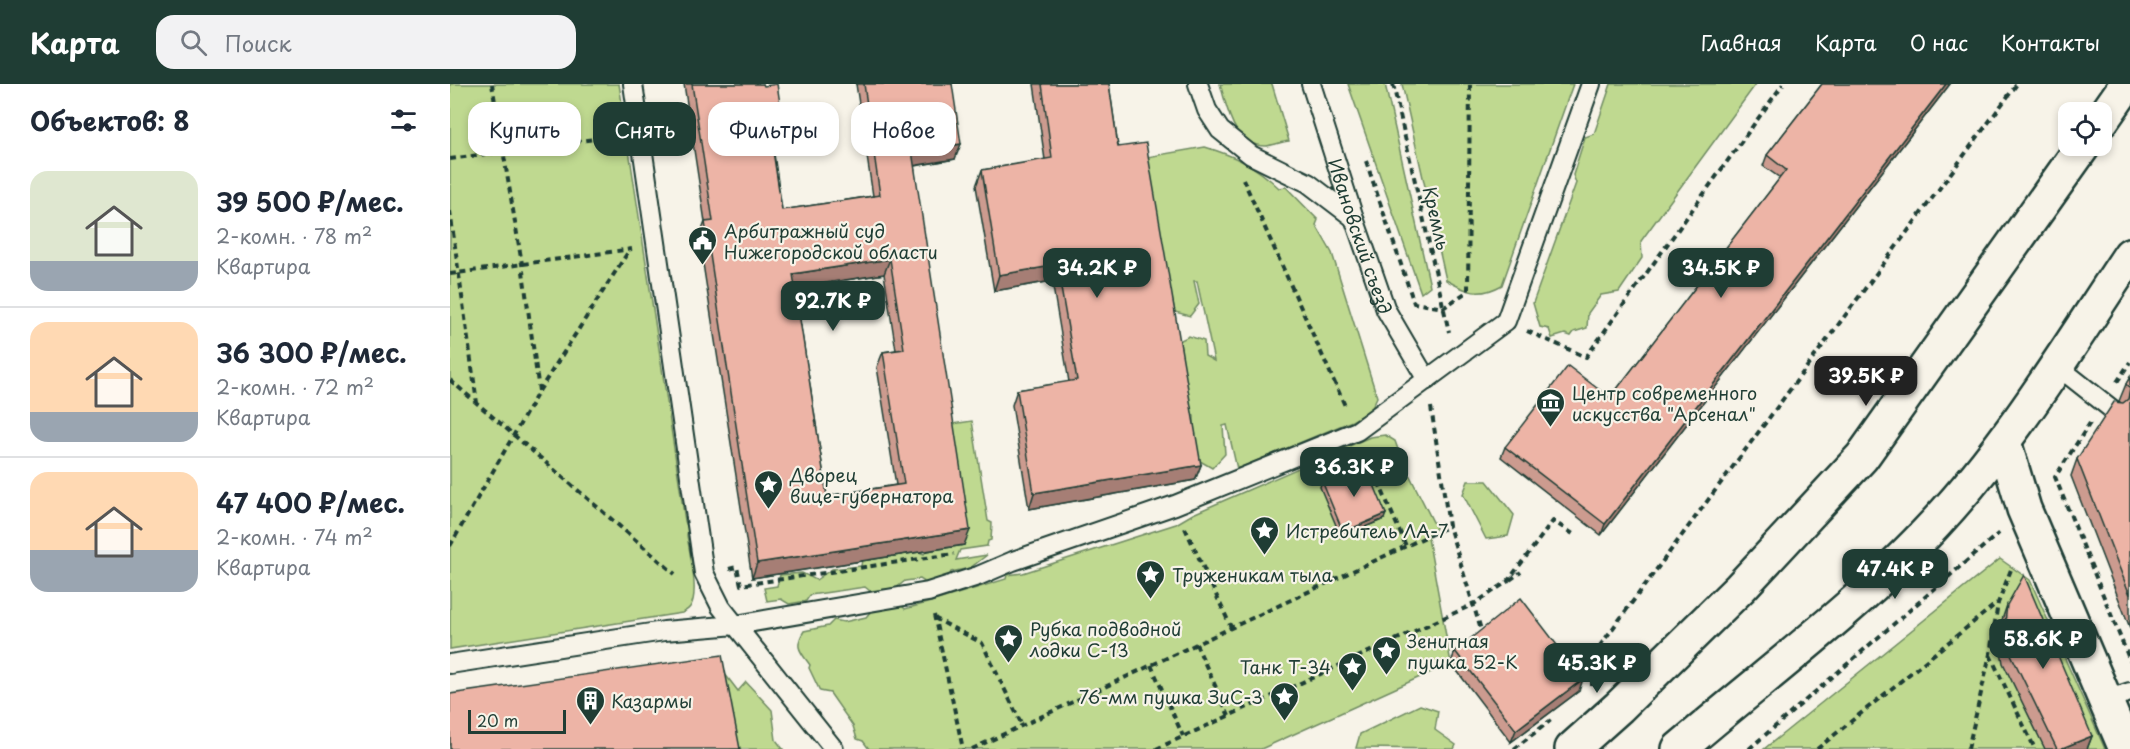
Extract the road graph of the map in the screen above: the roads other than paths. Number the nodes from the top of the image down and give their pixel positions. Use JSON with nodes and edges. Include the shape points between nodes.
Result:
{"nodes":[{"id":1,"x":633,"y":84,"type":"edge"},
{"id":2,"x":1198,"y":84,"type":"edge"},
{"id":3,"x":1311,"y":84,"type":"edge"},
{"id":4,"x":1591,"y":84,"type":"edge"},
{"id":5,"x":2127,"y":84,"type":"edge"},
{"id":6,"x":2112,"y":106,"type":"edge"},
{"id":7,"x":2077,"y":156,"type":"edge"},
{"id":8,"x":1354,"y":218,"type":"junction"},
{"id":9,"x":2126,"y":271,"type":"edge"},
{"id":10,"x":2056,"y":365,"type":"junction"},
{"id":11,"x":1427,"y":380,"type":"junction"},
{"id":12,"x":2108,"y":407,"type":"edge"},
{"id":13,"x":2004,"y":442,"type":"junction"},
{"id":14,"x":736,"y":624,"type":"junction"},
{"id":15,"x":450,"y":664,"type":"edge"},
{"id":16,"x":2118,"y":696,"type":"edge"},
{"id":17,"x":834,"y":749,"type":"edge"},
{"id":18,"x":1572,"y":749,"type":"edge"},
{"id":19,"x":1679,"y":749,"type":"edge"},
{"id":20,"x":2126,"y":749,"type":"edge"}],
"edges":[{"from":1,"to":14,"type":"lane","via":[[704,573],[721,607]]},
{"from":2,"to":8,"type":"lane","via":[[1220,130],[1251,155],[1308,183]]},
{"from":3,"to":8,"type":"lane","name":"Ивановский съезд"},
{"from":4,"to":11,"type":"lane","via":[[1506,321]]},
{"from":5,"to":6,"type":"street"},
{"from":7,"to":18,"type":"street","via":[[1862,457],[1740,588]]},
{"from":8,"to":11,"type":"lane","name":"Ивановский съезд","via":[[1386,310]]},
{"from":9,"to":10,"type":"street"},
{"from":10,"to":12,"type":"lane"},
{"from":10,"to":13,"type":"street"},
{"from":11,"to":14,"type":"lane","via":[[1357,431],[1175,505],[978,576],[928,592]]},
{"from":13,"to":16,"type":"street","via":[[2025,509]]},
{"from":13,"to":19,"type":"street","via":[[1936,523],[1874,585]]},
{"from":14,"to":15,"type":"lane","via":[[664,631]]},
{"from":14,"to":17,"type":"lane"},
{"from":16,"to":20,"type":"street"}]}
